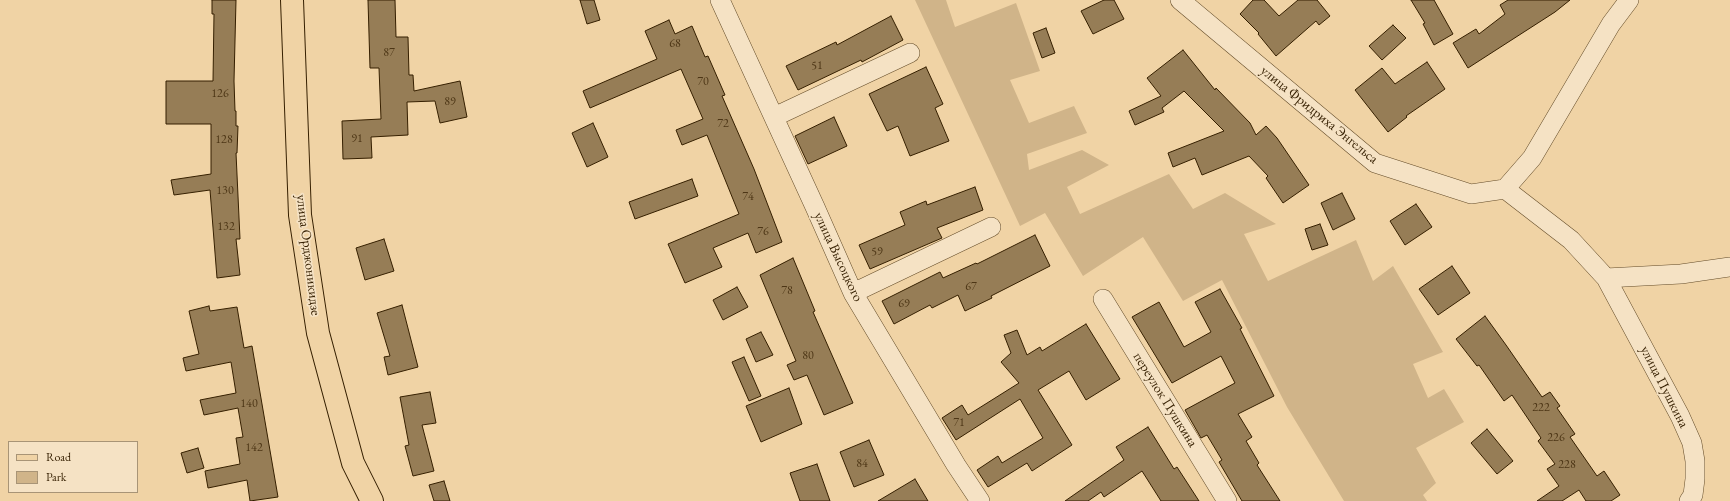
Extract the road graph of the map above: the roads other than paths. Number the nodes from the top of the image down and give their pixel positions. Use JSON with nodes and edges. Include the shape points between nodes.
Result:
{"nodes":[{"id":1,"x":292,"y":0,"type":"edge"},
{"id":2,"x":720,"y":0,"type":"edge"},
{"id":3,"x":1180,"y":0,"type":"edge"},
{"id":4,"x":1629,"y":0,"type":"edge"},
{"id":5,"x":910,"y":53,"type":"dead end"},
{"id":6,"x":774,"y":117,"type":"junction"},
{"id":7,"x":1505,"y":189,"type":"junction"},
{"id":8,"x":991,"y":228,"type":"dead end"},
{"id":9,"x":1730,"y":267,"type":"edge"},
{"id":10,"x":1606,"y":278,"type":"junction"},
{"id":11,"x":852,"y":293,"type":"junction"},
{"id":12,"x":1103,"y":299,"type":"dead end"},
{"id":13,"x":1696,"y":499,"type":"edge"},
{"id":14,"x":372,"y":501,"type":"edge"},
{"id":15,"x":980,"y":501,"type":"edge"},
{"id":16,"x":1227,"y":501,"type":"edge"}],
"edges":[{"from":1,"to":14,"type":"main road","name":"улица Орджоникидзе","via":[[300,215],[318,334],[353,463]]},
{"from":2,"to":6,"type":"street","name":"улица Высоцкого"},
{"from":3,"to":7,"type":"street","name":"улица Фридриха Энгельса","via":[[1376,163],[1471,194]]},
{"from":4,"to":7,"type":"street","via":[[1611,24],[1532,158]]},
{"from":5,"to":6,"type":"street"},
{"from":6,"to":11,"type":"street","name":"улица Высоцкого"},
{"from":7,"to":10,"type":"street","via":[[1571,240]]},
{"from":8,"to":11,"type":"street"},
{"from":9,"to":10,"type":"street","via":[[1681,274]]},
{"from":10,"to":13,"type":"street","name":"улица Пушкина","via":[[1692,443]]},
{"from":11,"to":15,"type":"street","name":"улица Высоцкого"},
{"from":12,"to":16,"type":"street","name":"переулок Пушкина"}]}
